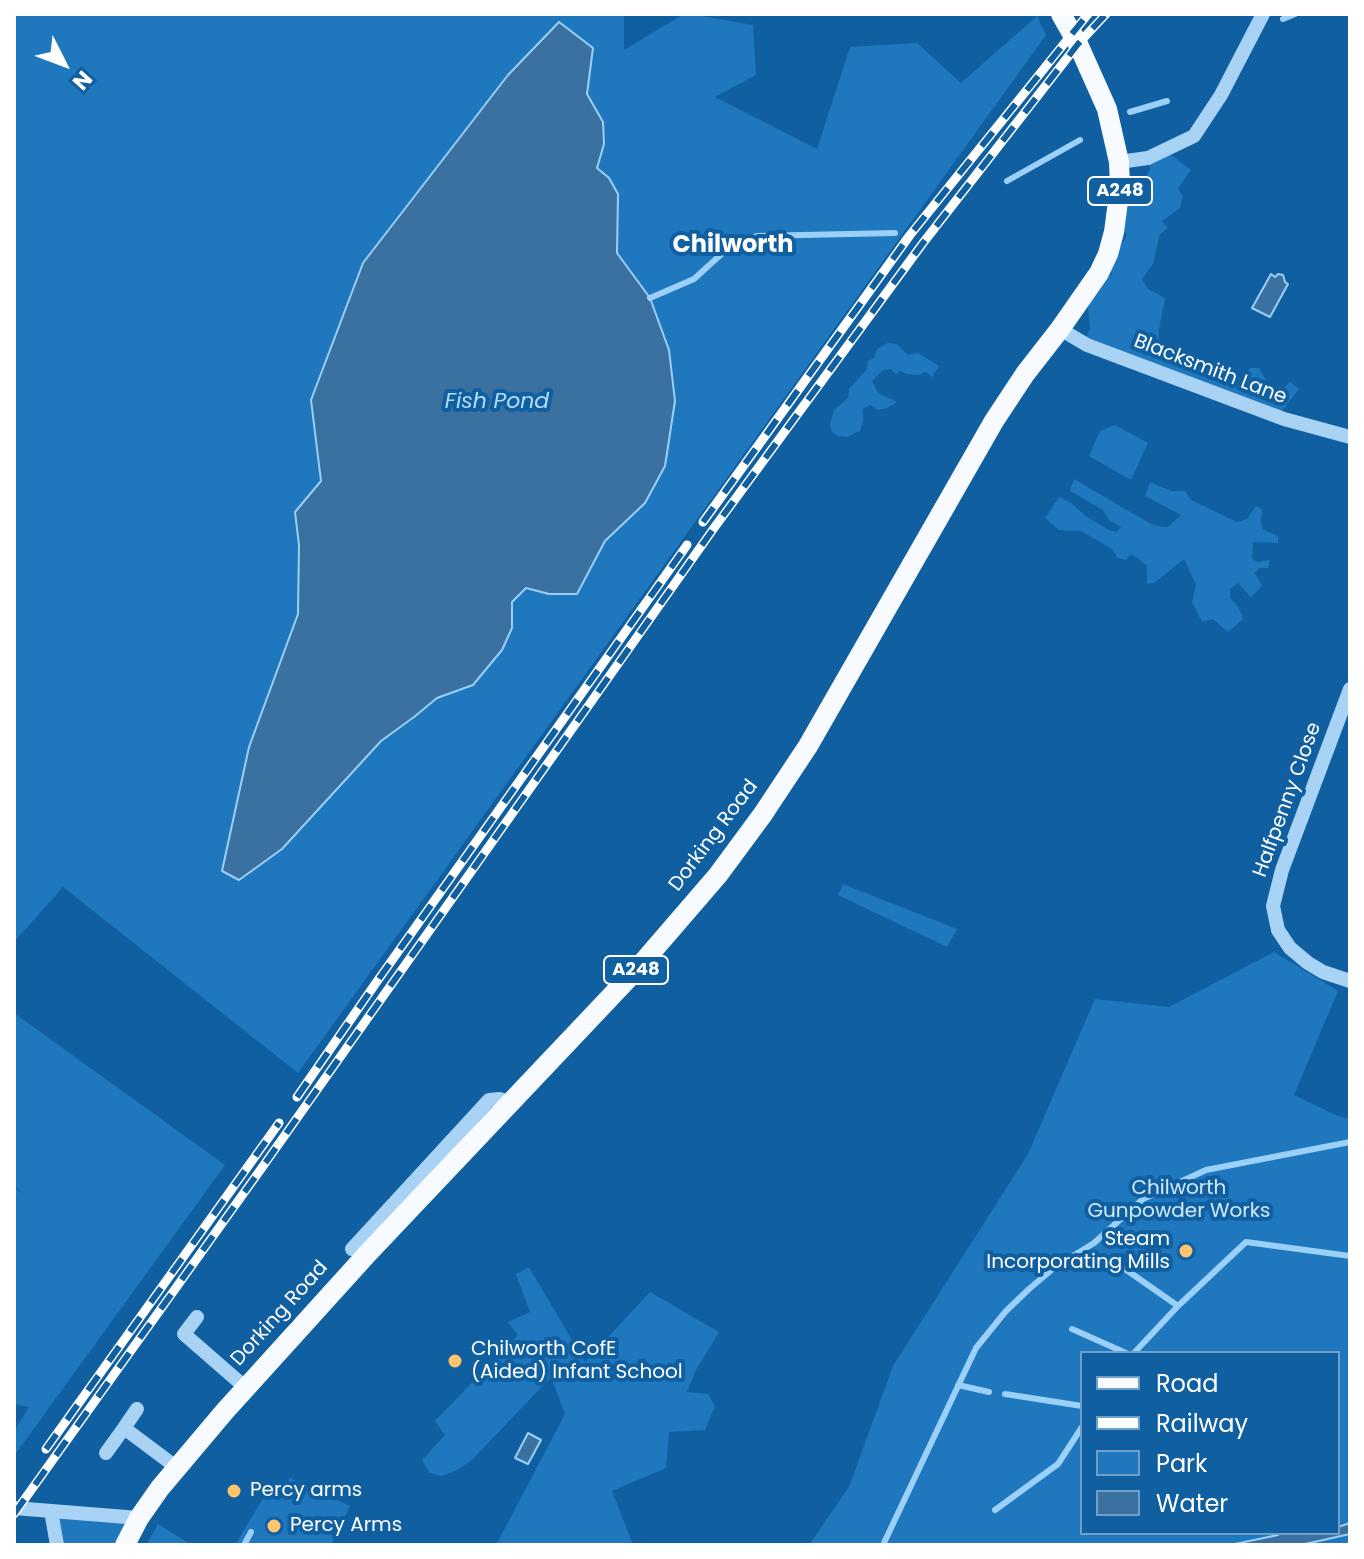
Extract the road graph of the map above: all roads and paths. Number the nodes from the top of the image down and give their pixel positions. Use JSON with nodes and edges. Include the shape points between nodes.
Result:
{"nodes":[{"id":1,"x":1061,"y":14,"type":"edge"},
{"id":2,"x":1263,"y":14,"type":"edge"},
{"id":3,"x":1119,"y":162,"type":"junction"},
{"id":4,"x":1060,"y":329,"type":"junction"},
{"id":5,"x":1350,"y":437,"type":"edge"},
{"id":6,"x":1350,"y":689,"type":"edge"},
{"id":7,"x":1350,"y":981,"type":"edge"},
{"id":8,"x":420,"y":1188,"type":"junction"},
{"id":9,"x":352,"y":1249,"type":"dead end"},
{"id":10,"x":197,"y":1317,"type":"dead end"},
{"id":11,"x":246,"y":1388,"type":"junction"},
{"id":12,"x":137,"y":1409,"type":"dead end"},
{"id":13,"x":124,"y":1428,"type":"junction"},
{"id":14,"x":106,"y":1453,"type":"dead end"},
{"id":15,"x":176,"y":1467,"type":"junction"},
{"id":16,"x":14,"y":1508,"type":"edge"},
{"id":17,"x":51,"y":1511,"type":"junction"},
{"id":18,"x":139,"y":1518,"type":"junction"},
{"id":19,"x":57,"y":1545,"type":"edge"},
{"id":20,"x":125,"y":1545,"type":"edge"}],
"edges":[{"from":1,"to":3,"type":"main road","name":"Dorking Road","number":"A248","via":[[1107,109]]},
{"from":2,"to":3,"type":"street","via":[[1194,136],[1148,158]]},
{"from":3,"to":4,"type":"main road","name":"Dorking Road","number":"A248","via":[[1118,208],[1108,254]]},
{"from":4,"to":5,"type":"street","name":"Blacksmith Lane","via":[[1087,345],[1284,419]]},
{"from":4,"to":8,"type":"main road","name":"Dorking Road","number":"A248","via":[[994,421],[808,746],[718,875],[511,1103]]},
{"from":6,"to":7,"type":"street","name":"Halfpenny Close","via":[[1273,906],[1278,930],[1290,948],[1323,972]]},
{"from":8,"to":9,"type":"street"},
{"from":8,"to":11,"type":"main road","name":"Dorking Road","number":"A248"},
{"from":10,"to":11,"type":"street","via":[[181,1339]]},
{"from":11,"to":15,"type":"main road","name":"Dorking Road","number":"A248"},
{"from":12,"to":13,"type":"street"},
{"from":13,"to":14,"type":"street"},
{"from":13,"to":15,"type":"street"},
{"from":15,"to":18,"type":"main road","name":"Dorking Road","number":"A248"},
{"from":16,"to":17,"type":"street"},
{"from":17,"to":18,"type":"street"},
{"from":17,"to":19,"type":"street"},
{"from":18,"to":20,"type":"main road","name":"Dorking Road","number":"A248"}]}
